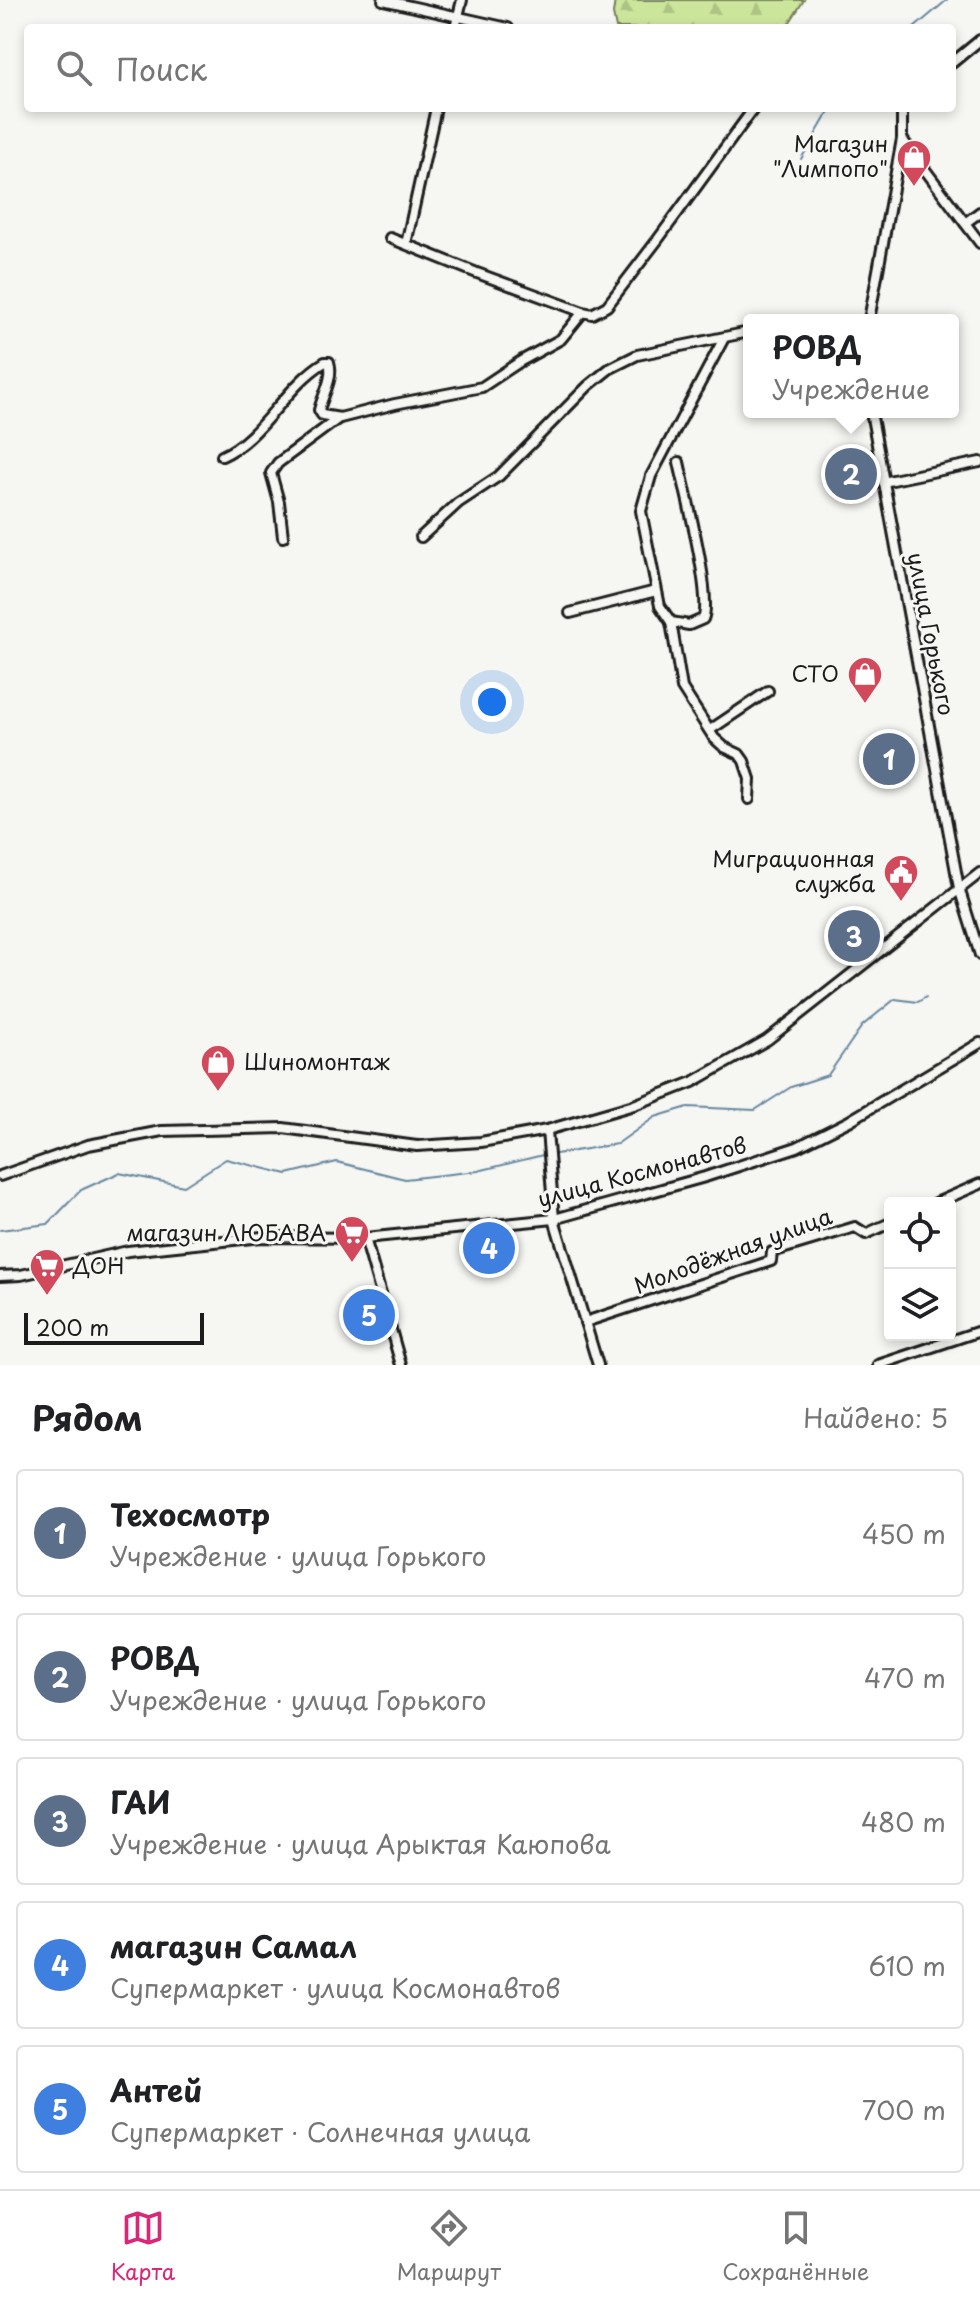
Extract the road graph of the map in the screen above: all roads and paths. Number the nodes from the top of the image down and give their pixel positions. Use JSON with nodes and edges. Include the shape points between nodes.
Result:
{"nodes":[{"id":1,"x":383,"y":0,"type":"edge"},
{"id":2,"x":462,"y":0,"type":"edge"},
{"id":3,"x":458,"y":17,"type":"junction"},
{"id":4,"x":456,"y":24,"type":"edge"},
{"id":5,"x":490,"y":24,"type":"edge"},
{"id":6,"x":980,"y":40,"type":"edge"},
{"id":7,"x":956,"y":60,"type":"edge"},
{"id":8,"x":435,"y":112,"type":"edge"},
{"id":9,"x":751,"y":112,"type":"edge"},
{"id":10,"x":901,"y":112,"type":"edge"},
{"id":11,"x":902,"y":139,"type":"junction"},
{"id":12,"x":980,"y":212,"type":"edge"},
{"id":13,"x":965,"y":223,"type":"junction"},
{"id":14,"x":390,"y":238,"type":"dead end"},
{"id":15,"x":980,"y":243,"type":"edge"},
{"id":16,"x":406,"y":244,"type":"junction"},
{"id":17,"x":583,"y":312,"type":"junction"},
{"id":18,"x":870,"y":314,"type":"edge"},
{"id":19,"x":743,"y":333,"type":"edge"},
{"id":20,"x":724,"y":338,"type":"junction"},
{"id":21,"x":340,"y":418,"type":"junction"},
{"id":22,"x":872,"y":418,"type":"edge"},
{"id":23,"x":222,"y":456,"type":"dead end"},
{"id":24,"x":679,"y":462,"type":"dead end"},
{"id":25,"x":980,"y":462,"type":"edge"},
{"id":26,"x":883,"y":482,"type":"junction"},
{"id":27,"x":283,"y":537,"type":"dead end"},
{"id":28,"x":421,"y":537,"type":"dead end"},
{"id":29,"x":656,"y":591,"type":"junction"},
{"id":30,"x":570,"y":613,"type":"dead end"},
{"id":31,"x":671,"y":622,"type":"junction"},
{"id":32,"x":768,"y":691,"type":"dead end"},
{"id":33,"x":710,"y":730,"type":"junction"},
{"id":34,"x":749,"y":799,"type":"dead end"},
{"id":35,"x":980,"y":873,"type":"edge"},
{"id":36,"x":959,"y":888,"type":"junction"},
{"id":37,"x":980,"y":955,"type":"edge"},
{"id":38,"x":980,"y":1043,"type":"edge"},
{"id":39,"x":547,"y":1130,"type":"junction"},
{"id":40,"x":0,"y":1176,"type":"edge"},
{"id":41,"x":980,"y":1184,"type":"edge"},
{"id":42,"x":950,"y":1197,"type":"edge"},
{"id":43,"x":554,"y":1219,"type":"junction"},
{"id":44,"x":884,"y":1226,"type":"edge"},
{"id":45,"x":365,"y":1238,"type":"junction"},
{"id":46,"x":0,"y":1276,"type":"edge"},
{"id":47,"x":585,"y":1322,"type":"junction"},
{"id":48,"x":980,"y":1331,"type":"edge"},
{"id":49,"x":401,"y":1365,"type":"edge"},
{"id":50,"x":598,"y":1365,"type":"edge"},
{"id":51,"x":878,"y":1365,"type":"edge"}],
"edges":[{"from":1,"to":3,"type":"street"},
{"from":2,"to":3,"type":"street"},
{"from":3,"to":4,"type":"street"},
{"from":3,"to":5,"type":"street"},
{"from":6,"to":7,"type":"street"},
{"from":8,"to":16,"type":"street"},
{"from":9,"to":17,"type":"street","via":[[607,306],[592,314]]},
{"from":10,"to":11,"type":"street"},
{"from":11,"to":13,"type":"street"},
{"from":11,"to":18,"type":"street"},
{"from":12,"to":13,"type":"street"},
{"from":13,"to":15,"type":"street"},
{"from":14,"to":16,"type":"street"},
{"from":16,"to":17,"type":"street"},
{"from":17,"to":21,"type":"street","via":[[561,339],[482,387]]},
{"from":19,"to":20,"type":"street"},
{"from":20,"to":28,"type":"street","via":[[637,355],[609,369],[499,476]]},
{"from":20,"to":29,"type":"street","via":[[644,496],[642,526]]},
{"from":21,"to":23,"type":"street","via":[[319,410],[332,366],[325,362],[298,382],[233,452]]},
{"from":21,"to":27,"type":"street","via":[[271,473]]},
{"from":22,"to":26,"type":"street","name":"улица Горького"},
{"from":24,"to":31,"type":"street","via":[[707,611],[689,625]]},
{"from":25,"to":26,"type":"street"},
{"from":26,"to":36,"type":"street","name":"улица Горького"},
{"from":29,"to":30,"type":"street"},
{"from":29,"to":31,"type":"street"},
{"from":31,"to":33,"type":"street","via":[[682,688]]},
{"from":32,"to":33,"type":"street"},
{"from":33,"to":34,"type":"street","via":[[744,761]]},
{"from":35,"to":36,"type":"street"},
{"from":36,"to":37,"type":"street","name":"улица Горького"},
{"from":36,"to":39,"type":"street","via":[[767,1040],[693,1082]]},
{"from":38,"to":43,"type":"street","name":"улица Космонавтов","via":[[797,1147]]},
{"from":39,"to":40,"type":"street","via":[[417,1146],[283,1128],[162,1131],[88,1145]]},
{"from":39,"to":43,"type":"street"},
{"from":41,"to":42,"type":"street"},
{"from":43,"to":45,"type":"street","name":"улица Космонавтов"},
{"from":43,"to":47,"type":"street"},
{"from":44,"to":47,"type":"street","name":"Молодёжная улица","via":[[866,1234],[855,1227],[772,1252],[771,1261]]},
{"from":45,"to":46,"type":"street","name":"улица Космонавтов","via":[[262,1237],[128,1251]]},
{"from":45,"to":49,"type":"street"},
{"from":47,"to":50,"type":"street"},
{"from":48,"to":51,"type":"street"}]}
